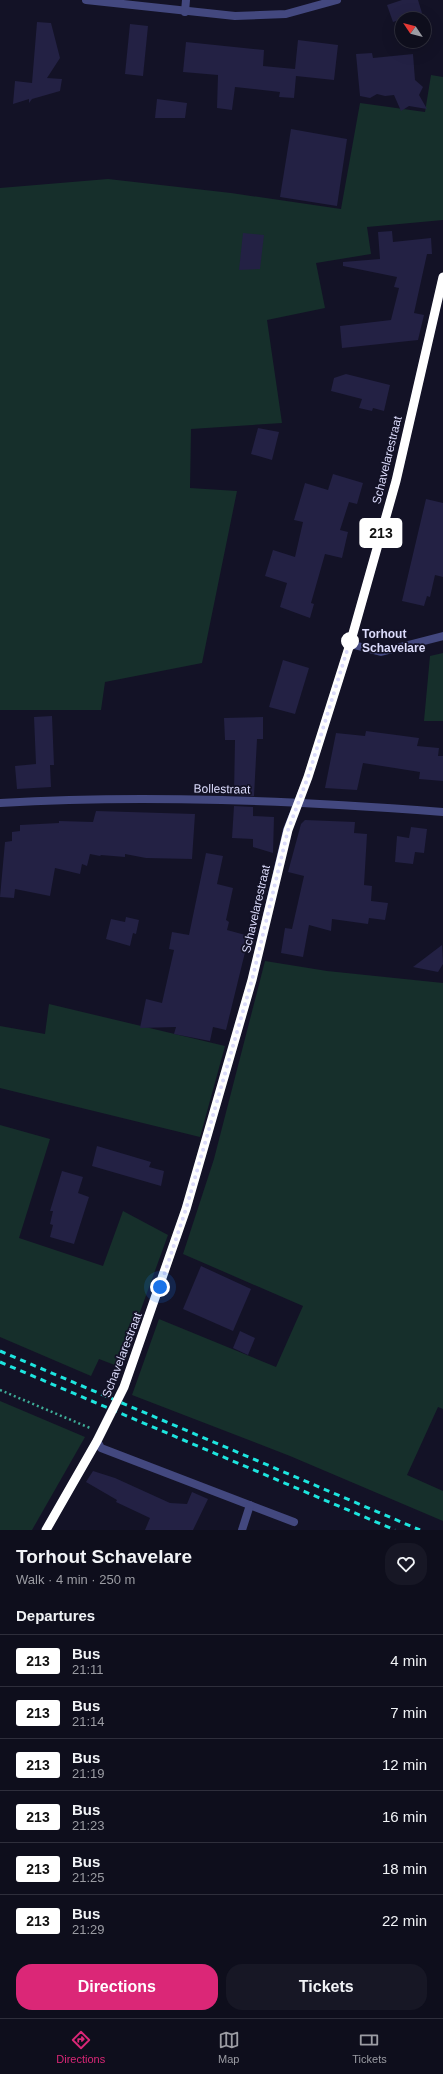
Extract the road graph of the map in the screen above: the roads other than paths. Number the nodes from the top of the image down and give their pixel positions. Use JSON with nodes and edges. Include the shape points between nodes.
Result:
{"nodes":[{"id":1,"x":86,"y":0,"type":"edge"},
{"id":2,"x":186,"y":0,"type":"edge"},
{"id":3,"x":337,"y":0,"type":"edge"},
{"id":4,"x":185,"y":12,"type":"junction"},
{"id":5,"x":443,"y":277,"type":"edge"},
{"id":6,"x":443,"y":636,"type":"edge"},
{"id":7,"x":350,"y":644,"type":"junction"},
{"id":8,"x":297,"y":803,"type":"junction"},
{"id":9,"x":0,"y":804,"type":"edge"},
{"id":10,"x":443,"y":812,"type":"edge"},
{"id":11,"x":97,"y":1441,"type":"junction"},
{"id":12,"x":250,"y":1505,"type":"junction"},
{"id":13,"x":294,"y":1522,"type":"dead end"},
{"id":14,"x":46,"y":1530,"type":"edge"},
{"id":15,"x":242,"y":1530,"type":"edge"}],
"edges":[{"from":1,"to":4,"type":"street"},
{"from":2,"to":4,"type":"street"},
{"from":3,"to":4,"type":"street","via":[[286,14],[235,16]]},
{"from":5,"to":7,"type":"street","name":"Schavelarestraat","via":[[396,481]]},
{"from":6,"to":7,"type":"street","via":[[381,652]]},
{"from":7,"to":8,"type":"street","name":"Schavelarestraat","via":[[308,777]]},
{"from":8,"to":9,"type":"street","name":"Bollestraat","via":[[75,799]]},
{"from":8,"to":10,"type":"street","name":"Bollestraat"},
{"from":8,"to":11,"type":"street","name":"Schavelarestraat","via":[[288,830],[252,980],[186,1209],[124,1387]]},
{"from":11,"to":12,"type":"street","via":[[101,1448]]},
{"from":11,"to":14,"type":"street","name":"Schavelarestraat"},
{"from":12,"to":13,"type":"street"},
{"from":12,"to":15,"type":"street"}]}
